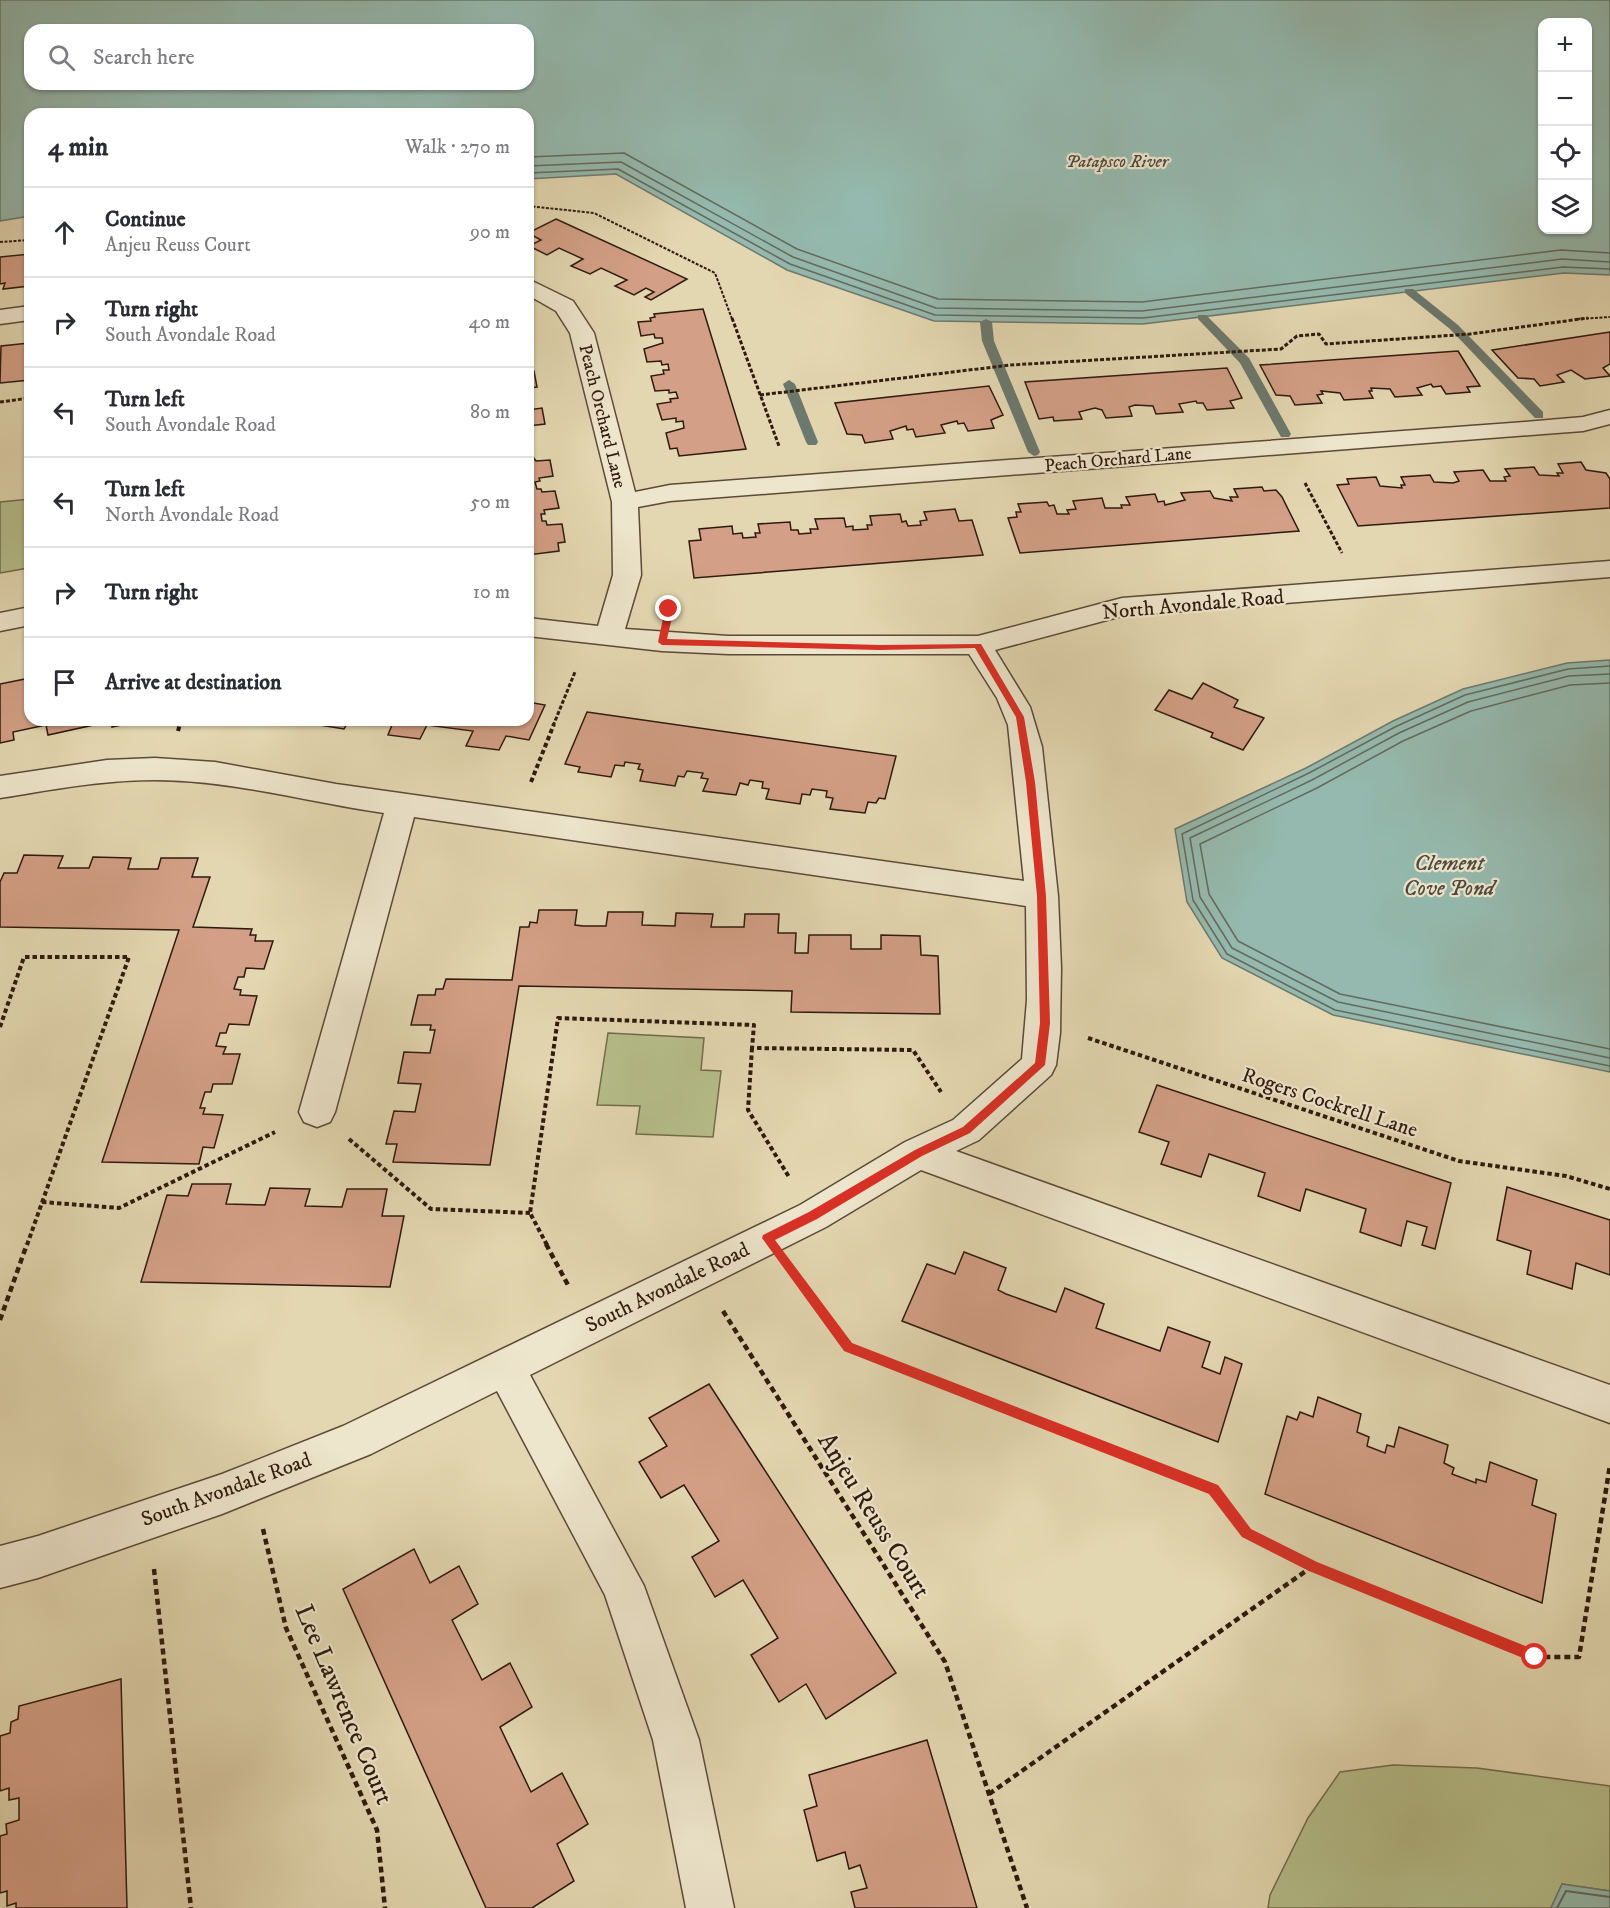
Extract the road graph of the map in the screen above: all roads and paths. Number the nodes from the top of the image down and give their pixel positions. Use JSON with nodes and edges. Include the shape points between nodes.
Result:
{"nodes":[{"id":1,"x":534,"y":207,"type":"edge"},
{"id":2,"x":24,"y":240,"type":"edge"},
{"id":3,"x":0,"y":242,"type":"edge"},
{"id":4,"x":534,"y":289,"type":"edge"},
{"id":5,"x":24,"y":314,"type":"edge"},
{"id":6,"x":0,"y":317,"type":"edge"},
{"id":7,"x":1610,"y":317,"type":"edge"},
{"id":8,"x":760,"y":395,"type":"junction"},
{"id":9,"x":24,"y":399,"type":"edge"},
{"id":10,"x":0,"y":402,"type":"edge"},
{"id":11,"x":1610,"y":417,"type":"edge"},
{"id":12,"x":1286,"y":445,"type":"junction"},
{"id":13,"x":772,"y":454,"type":"dead end"},
{"id":14,"x":625,"y":502,"type":"junction"},
{"id":15,"x":1610,"y":570,"type":"edge"},
{"id":16,"x":1361,"y":590,"type":"junction"},
{"id":17,"x":24,"y":617,"type":"edge"},
{"id":18,"x":0,"y":622,"type":"edge"},
{"id":19,"x":534,"y":628,"type":"edge"},
{"id":20,"x":599,"y":636,"type":"junction"},
{"id":21,"x":978,"y":645,"type":"junction"},
{"id":22,"x":0,"y":787,"type":"edge"},
{"id":23,"x":402,"y":804,"type":"junction"},
{"id":24,"x":515,"y":820,"type":"junction"},
{"id":25,"x":1042,"y":896,"type":"junction"},
{"id":26,"x":1045,"y":1023,"type":"junction"},
{"id":27,"x":0,"y":1027,"type":"edge"},
{"id":28,"x":752,"y":1048,"type":"junction"},
{"id":29,"x":317,"y":1112,"type":"junction"},
{"id":30,"x":966,"y":1130,"type":"junction"},
{"id":31,"x":918,"y":1153,"type":"junction"},
{"id":32,"x":1610,"y":1189,"type":"edge"},
{"id":33,"x":42,"y":1202,"type":"junction"},
{"id":34,"x":530,"y":1213,"type":"junction"},
{"id":35,"x":813,"y":1216,"type":"junction"},
{"id":36,"x":767,"y":1238,"type":"junction"},
{"id":37,"x":698,"y":1272,"type":"junction"},
{"id":38,"x":0,"y":1320,"type":"edge"},
{"id":39,"x":590,"y":1326,"type":"junction"},
{"id":40,"x":505,"y":1367,"type":"junction"},
{"id":41,"x":1610,"y":1404,"type":"edge"},
{"id":42,"x":1610,"y":1465,"type":"edge"},
{"id":43,"x":252,"y":1482,"type":"junction"},
{"id":44,"x":149,"y":1518,"type":"junction"},
{"id":45,"x":1313,"y":1566,"type":"junction"},
{"id":46,"x":0,"y":1567,"type":"edge"},
{"id":47,"x":989,"y":1794,"type":"junction"},
{"id":48,"x":191,"y":1908,"type":"edge"},
{"id":49,"x":385,"y":1908,"type":"edge"},
{"id":50,"x":710,"y":1908,"type":"edge"},
{"id":51,"x":1027,"y":1908,"type":"edge"}],
"edges":[{"from":1,"to":8,"type":"path","via":[[594,213],[715,273]]},
{"from":2,"to":3,"type":"path"},
{"from":4,"to":14,"type":"street","name":"Peach Orchard Lane","via":[[565,306],[582,333]]},
{"from":5,"to":6,"type":"street"},
{"from":7,"to":8,"type":"path","via":[[1470,334],[1326,344],[1318,334],[1297,336],[1281,348],[1011,365]]},
{"from":8,"to":13,"type":"path","via":[[779,447]]},
{"from":9,"to":10,"type":"path"},
{"from":11,"to":12,"type":"street","name":"Peach Orchard Lane","via":[[1583,424]]},
{"from":12,"to":14,"type":"street","name":"Peach Orchard Lane","via":[[670,493]]},
{"from":12,"to":16,"type":"path"},
{"from":14,"to":20,"type":"street","name":"Peach Orchard Lane","via":[[627,575]]},
{"from":15,"to":16,"type":"street","name":"North Avondale Road"},
{"from":16,"to":21,"type":"street","name":"North Avondale Road","via":[[1122,607]]},
{"from":17,"to":18,"type":"street"},
{"from":19,"to":20,"type":"street","name":"North Avondale Road"},
{"from":20,"to":21,"type":"street","name":"North Avondale Road","via":[[728,645]]},
{"from":20,"to":24,"type":"path"},
{"from":21,"to":25,"type":"street","name":"South Avondale Road","via":[[1020,717]]},
{"from":22,"to":23,"type":"street","via":[[107,771],[155,769],[215,773]]},
{"from":23,"to":24,"type":"street"},
{"from":23,"to":29,"type":"street"},
{"from":24,"to":25,"type":"street"},
{"from":25,"to":26,"type":"street","name":"South Avondale Road"},
{"from":26,"to":30,"type":"street","name":"South Avondale Road","via":[[1040,1065]]},
{"from":26,"to":32,"type":"path","name":"Rogers Cockrell Lane","via":[[1459,1161],[1566,1176]]},
{"from":27,"to":33,"type":"path","via":[[24,957],[129,957]]},
{"from":28,"to":30,"type":"path","via":[[913,1050]]},
{"from":28,"to":34,"type":"path","via":[[754,1025],[558,1018]]},
{"from":28,"to":35,"type":"path","via":[[748,1110]]},
{"from":29,"to":33,"type":"path","via":[[119,1208]]},
{"from":29,"to":34,"type":"path","via":[[432,1209]]},
{"from":30,"to":31,"type":"street","name":"South Avondale Road"},
{"from":31,"to":35,"type":"street","name":"South Avondale Road"},
{"from":31,"to":41,"type":"street"},
{"from":33,"to":38,"type":"path"},
{"from":34,"to":39,"type":"path"},
{"from":35,"to":36,"type":"street","name":"South Avondale Road"},
{"from":36,"to":37,"type":"street","name":"South Avondale Road"},
{"from":36,"to":45,"type":"path","via":[[848,1347],[1213,1490],[1246,1533]]},
{"from":37,"to":39,"type":"street","name":"South Avondale Road"},
{"from":37,"to":47,"type":"path","name":"Anjeu Reuss Court","via":[[945,1662]]},
{"from":39,"to":40,"type":"street","name":"South Avondale Road"},
{"from":40,"to":43,"type":"street","name":"South Avondale Road","via":[[357,1440]]},
{"from":40,"to":50,"type":"street","via":[[624,1586],[676,1740]]},
{"from":42,"to":45,"type":"path","via":[[1579,1657],[1535,1657]]},
{"from":43,"to":44,"type":"street","name":"South Avondale Road"},
{"from":43,"to":49,"type":"path","name":"Lee Lawrence Court","via":[[286,1628],[377,1830]]},
{"from":44,"to":46,"type":"street","name":"South Avondale Road"},
{"from":44,"to":48,"type":"path"},
{"from":45,"to":47,"type":"path"},
{"from":47,"to":51,"type":"path","name":"Anjeu Reuss Court"}]}
